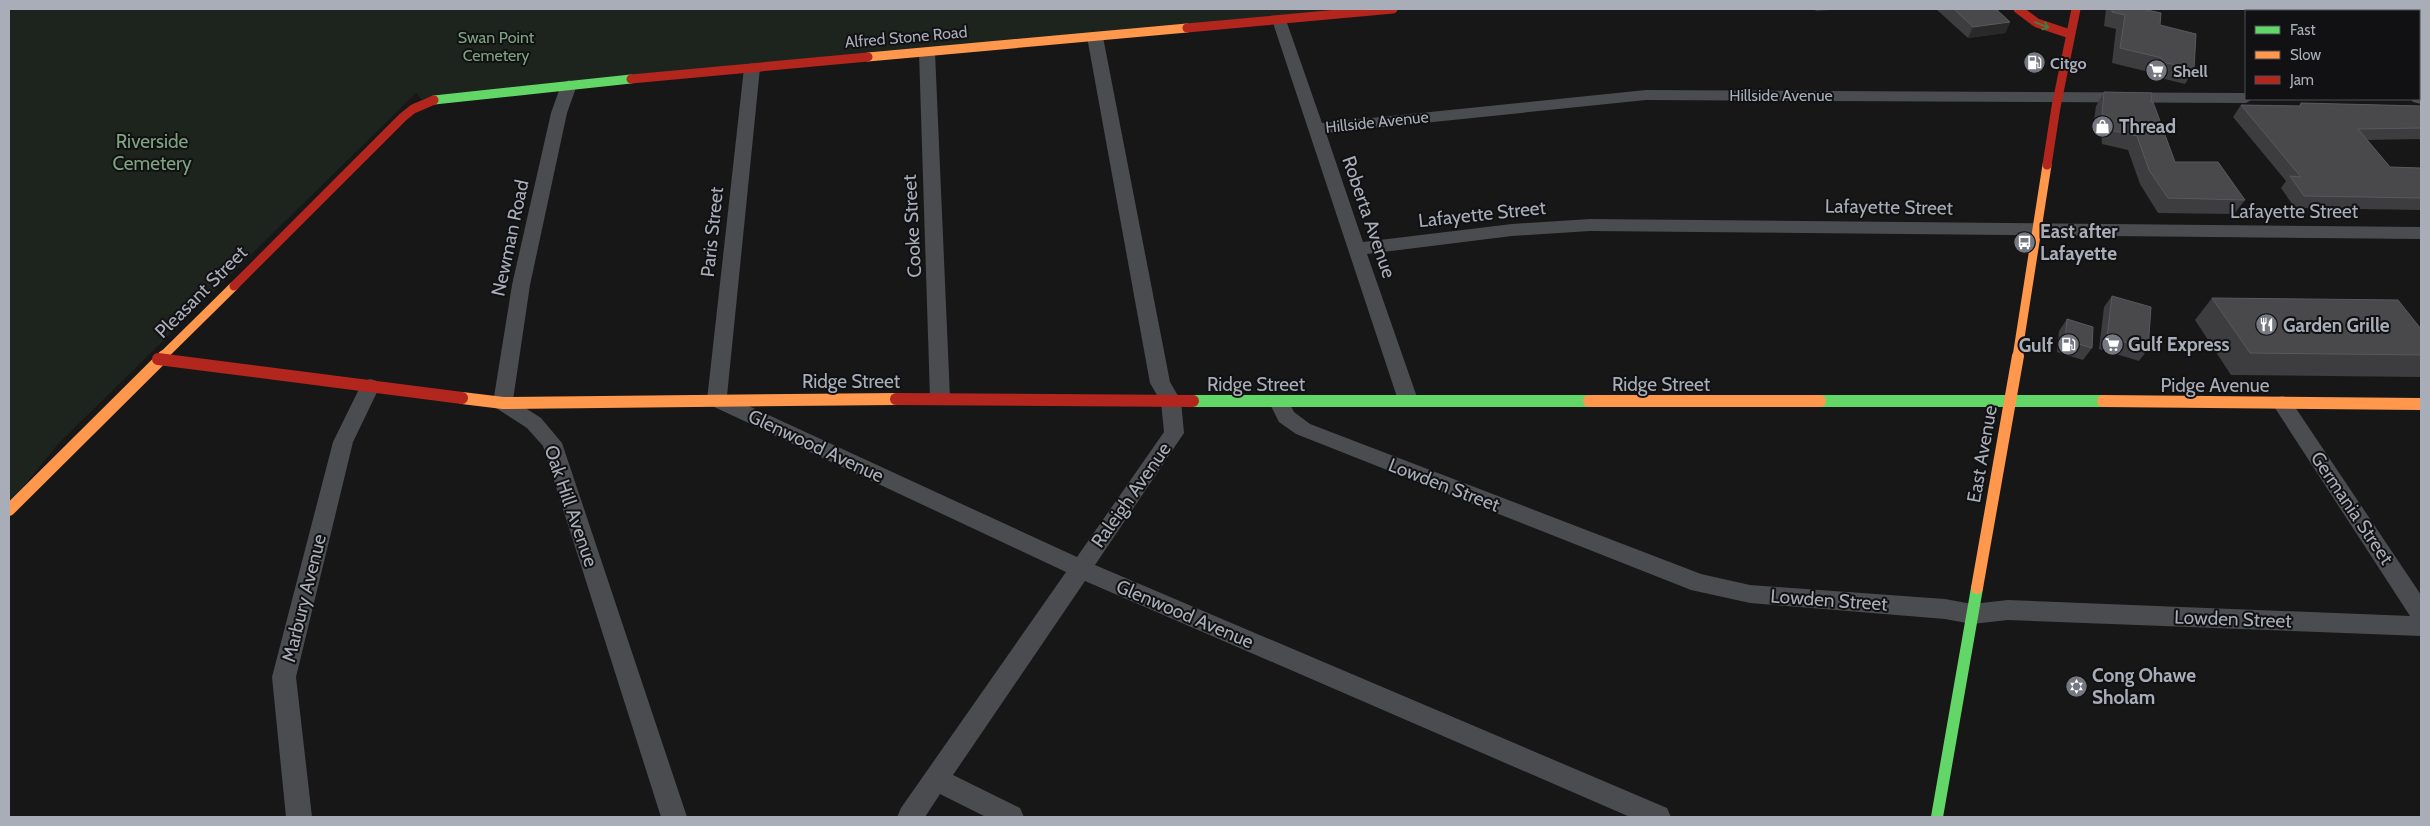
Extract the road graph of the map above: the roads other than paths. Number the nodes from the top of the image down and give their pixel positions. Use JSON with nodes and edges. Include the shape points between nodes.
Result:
{"nodes":[{"id":1,"x":1393,"y":9,"type":"edge"},
{"id":2,"x":2018,"y":9,"type":"edge"},
{"id":3,"x":2076,"y":9,"type":"edge"},
{"id":4,"x":1279,"y":20,"type":"junction"},
{"id":5,"x":2070,"y":34,"type":"junction"},
{"id":6,"x":1095,"y":37,"type":"junction"},
{"id":7,"x":927,"y":52,"type":"junction"},
{"id":8,"x":752,"y":68,"type":"junction"},
{"id":9,"x":569,"y":85,"type":"junction"},
{"id":10,"x":2058,"y":97,"type":"junction"},
{"id":11,"x":2245,"y":98,"type":"edge"},
{"id":12,"x":423,"y":104,"type":"joint"},
{"id":13,"x":1317,"y":129,"type":"junction"},
{"id":14,"x":2038,"y":229,"type":"junction"},
{"id":15,"x":2421,"y":233,"type":"edge"},
{"id":16,"x":1358,"y":249,"type":"junction"},
{"id":17,"x":158,"y":360,"type":"junction"},
{"id":18,"x":370,"y":386,"type":"junction"},
{"id":19,"x":940,"y":398,"type":"junction"},
{"id":20,"x":716,"y":400,"type":"junction"},
{"id":21,"x":1408,"y":400,"type":"junction"},
{"id":22,"x":2009,"y":400,"type":"junction"},
{"id":23,"x":1171,"y":401,"type":"junction"},
{"id":24,"x":1280,"y":402,"type":"junction"},
{"id":25,"x":503,"y":403,"type":"junction"},
{"id":26,"x":2282,"y":403,"type":"junction"},
{"id":27,"x":2421,"y":404,"type":"edge"},
{"id":28,"x":9,"y":510,"type":"edge"},
{"id":29,"x":1080,"y":568,"type":"junction"},
{"id":30,"x":2421,"y":613,"type":"edge"},
{"id":31,"x":1972,"y":614,"type":"junction"},
{"id":32,"x":2421,"y":626,"type":"edge"},
{"id":33,"x":936,"y":779,"type":"junction"},
{"id":34,"x":299,"y":817,"type":"edge"},
{"id":35,"x":674,"y":817,"type":"edge"},
{"id":36,"x":910,"y":817,"type":"edge"},
{"id":37,"x":1011,"y":817,"type":"edge"},
{"id":38,"x":1658,"y":817,"type":"edge"},
{"id":39,"x":1936,"y":817,"type":"edge"}],
"edges":[{"from":1,"to":4,"type":"street","name":"Alfred Stone Road"},
{"from":2,"to":5,"type":"street","one_way":true,"via":[[2038,23]]},
{"from":3,"to":5,"type":"street","name":"East Avenue"},
{"from":4,"to":6,"type":"street","name":"Alfred Stone Road"},
{"from":4,"to":13,"type":"street","name":"Roberta Avenue"},
{"from":5,"to":10,"type":"street","name":"East Avenue"},
{"from":6,"to":7,"type":"street","name":"Alfred Stone Road"},
{"from":6,"to":23,"type":"street","name":"Raleigh Avenue","via":[[1160,383]]},
{"from":7,"to":8,"type":"street","name":"Alfred Stone Road"},
{"from":7,"to":19,"type":"street","name":"Cooke Street"},
{"from":8,"to":9,"type":"street","name":"Alfred Stone Road"},
{"from":8,"to":20,"type":"street","name":"Paris Street"},
{"from":9,"to":12,"type":"street","name":"Alfred Stone Road","via":[[448,98]]},
{"from":9,"to":25,"type":"street","name":"Newman Road","via":[[559,112],[521,284]]},
{"from":10,"to":11,"type":"street","name":"Hillside Avenue"},
{"from":10,"to":13,"type":"street","name":"Hillside Avenue","via":[[1646,95]]},
{"from":10,"to":14,"type":"street","name":"East Avenue"},
{"from":12,"to":17,"type":"street","name":"Pleasant Street","via":[[403,117]]},
{"from":13,"to":16,"type":"street","name":"Roberta Avenue"},
{"from":14,"to":15,"type":"street","name":"Lafayette Street"},
{"from":14,"to":16,"type":"street","name":"Lafayette Street","via":[[1590,225],[1512,230]]},
{"from":14,"to":22,"type":"street","name":"East Avenue"},
{"from":16,"to":21,"type":"street","name":"Roberta Avenue"},
{"from":17,"to":18,"type":"street","name":"Oak Hill Avenue"},
{"from":17,"to":28,"type":"street","name":"Pleasant Street"},
{"from":18,"to":25,"type":"street","name":"Oak Hill Avenue"},
{"from":18,"to":34,"type":"street","name":"Marbury Avenue","via":[[344,442],[284,676]]},
{"from":19,"to":20,"type":"street","name":"Ridge Street"},
{"from":19,"to":23,"type":"street","name":"Ridge Street"},
{"from":20,"to":25,"type":"street","name":"Ridge Street"},
{"from":20,"to":29,"type":"street","name":"Glenwood Avenue"},
{"from":21,"to":22,"type":"street","name":"Ridge Street"},
{"from":21,"to":24,"type":"street","name":"Ridge Street"},
{"from":22,"to":26,"type":"street","name":"Pidge Avenue"},
{"from":22,"to":31,"type":"street","name":"East Avenue"},
{"from":23,"to":24,"type":"street","name":"Ridge Street"},
{"from":23,"to":29,"type":"street","name":"Raleigh Avenue","via":[[1174,433]]},
{"from":24,"to":31,"type":"street","name":"Lowden Street","via":[[1286,417],[1302,430],[1699,584],[1750,594],[1945,609]]},
{"from":25,"to":35,"type":"street","name":"Oak Hill Avenue","via":[[534,423],[552,443]]},
{"from":26,"to":27,"type":"street","name":"Pidge Avenue"},
{"from":26,"to":30,"type":"street","name":"Germania Street"},
{"from":29,"to":33,"type":"street","name":"Raleigh Avenue"},
{"from":29,"to":38,"type":"street","name":"Glenwood Avenue"},
{"from":31,"to":32,"type":"street","name":"Lowden Street","via":[[2008,610]]},
{"from":31,"to":39,"type":"street","name":"East Avenue"},
{"from":33,"to":36,"type":"street","name":"Raleigh Avenue"},
{"from":33,"to":37,"type":"street"}]}
